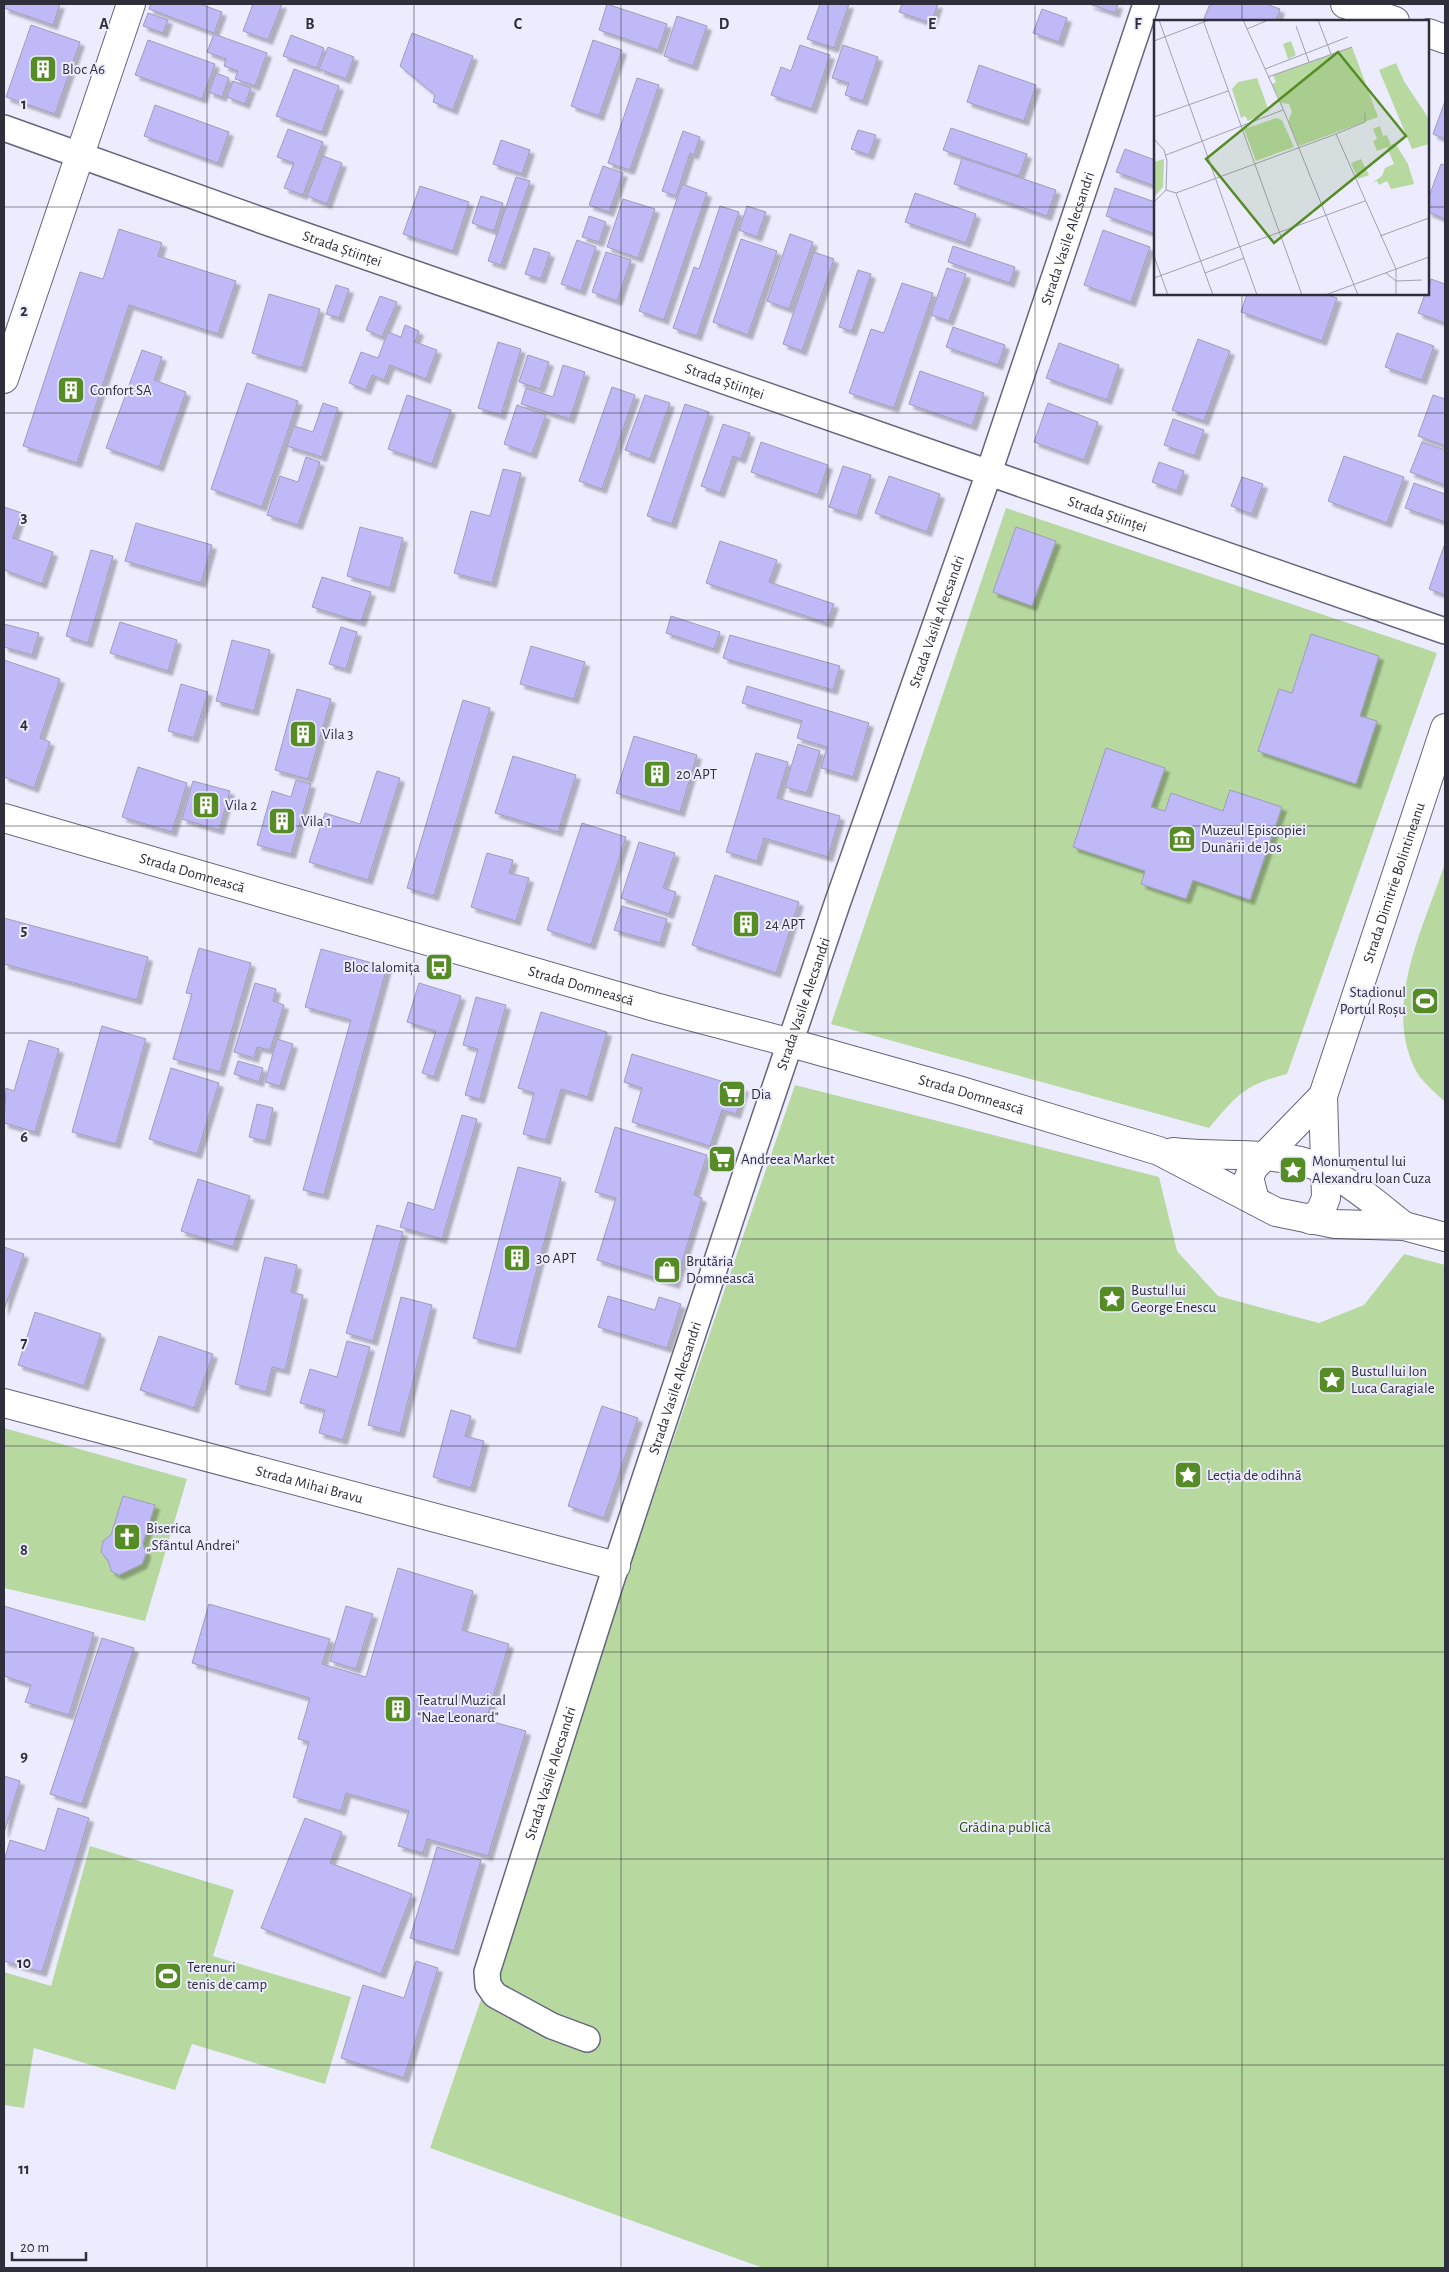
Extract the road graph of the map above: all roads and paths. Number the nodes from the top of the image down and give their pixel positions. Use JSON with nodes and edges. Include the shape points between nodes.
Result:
{"nodes":[{"id":1,"x":131,"y":4,"type":"edge"},
{"id":2,"x":1146,"y":4,"type":"edge"},
{"id":3,"x":1345,"y":4,"type":"edge"},
{"id":4,"x":1392,"y":20,"type":"edge"},
{"id":5,"x":1429,"y":33,"type":"edge"},
{"id":6,"x":1445,"y":39,"type":"edge"},
{"id":7,"x":4,"y":128,"type":"edge"},
{"id":8,"x":81,"y":155,"type":"junction"},
{"id":9,"x":4,"y":379,"type":"edge"},
{"id":10,"x":989,"y":472,"type":"junction"},
{"id":11,"x":1445,"y":631,"type":"edge"},
{"id":12,"x":1445,"y":728,"type":"edge"},
{"id":13,"x":4,"y":818,"type":"edge"},
{"id":14,"x":791,"y":1042,"type":"junction"},
{"id":15,"x":1323,"y":1096,"type":"junction"},
{"id":16,"x":1158,"y":1151,"type":"junction"},
{"id":17,"x":1265,"y":1157,"type":"junction"},
{"id":18,"x":1326,"y":1171,"type":"junction"},
{"id":19,"x":1255,"y":1201,"type":"junction"},
{"id":20,"x":1311,"y":1220,"type":"junction"},
{"id":21,"x":1404,"y":1226,"type":"junction"},
{"id":22,"x":1445,"y":1237,"type":"edge"},
{"id":23,"x":4,"y":1403,"type":"edge"},
{"id":24,"x":616,"y":1566,"type":"junction"},
{"id":25,"x":587,"y":2039,"type":"dead end"}],
"edges":[{"from":1,"to":8,"type":"main road"},
{"from":2,"to":10,"type":"street","name":"Strada Vasile Alecsandri"},
{"from":3,"to":4,"type":"main road"},
{"from":5,"to":6,"type":"main road"},
{"from":7,"to":8,"type":"street","name":"Strada Științei"},
{"from":8,"to":9,"type":"main road"},
{"from":8,"to":10,"type":"street","name":"Strada Științei"},
{"from":10,"to":11,"type":"street","name":"Strada Științei"},
{"from":10,"to":14,"type":"street","name":"Strada Vasile Alecsandri"},
{"from":12,"to":15,"type":"main road","name":"Strada Dimitrie Bolintineanu"},
{"from":13,"to":14,"type":"main road","name":"Strada Domnească","via":[[655,1007]]},
{"from":14,"to":16,"type":"main road","name":"Strada Domnească"},
{"from":14,"to":24,"type":"street","name":"Strada Vasile Alecsandri"},
{"from":15,"to":17,"type":"main road","name":"Strada Dimitrie Bolintineanu"},
{"from":15,"to":18,"type":"main road","name":"Strada Dimitrie Bolintineanu"},
{"from":16,"to":17,"type":"main road","name":"Strada Domnească"},
{"from":16,"to":19,"type":"main road","name":"Strada Domnească"},
{"from":17,"to":18,"type":"main road","name":"Strada Domnească","via":[[1300,1161]]},
{"from":17,"to":19,"type":"main road","name":"Strada Dimitrie Bolintineanu","via":[[1249,1177]]},
{"from":18,"to":20,"type":"main road","name":"Strada Dimitrie Bolintineanu","via":[[1326,1198],[1321,1210]]},
{"from":18,"to":21,"type":"main road","name":"Strada Domnească"},
{"from":19,"to":20,"type":"main road","name":"Strada Domnească","via":[[1276,1212]]},
{"from":20,"to":21,"type":"main road","name":"Strada Domnească"},
{"from":21,"to":22,"type":"main road","name":"Strada Domnească"},
{"from":23,"to":24,"type":"main road","name":"Strada Mihai Bravu"},
{"from":24,"to":25,"type":"street","name":"Strada Vasile Alecsandri","via":[[487,1972],[488,1985],[495,1995],[552,2026]]}]}
